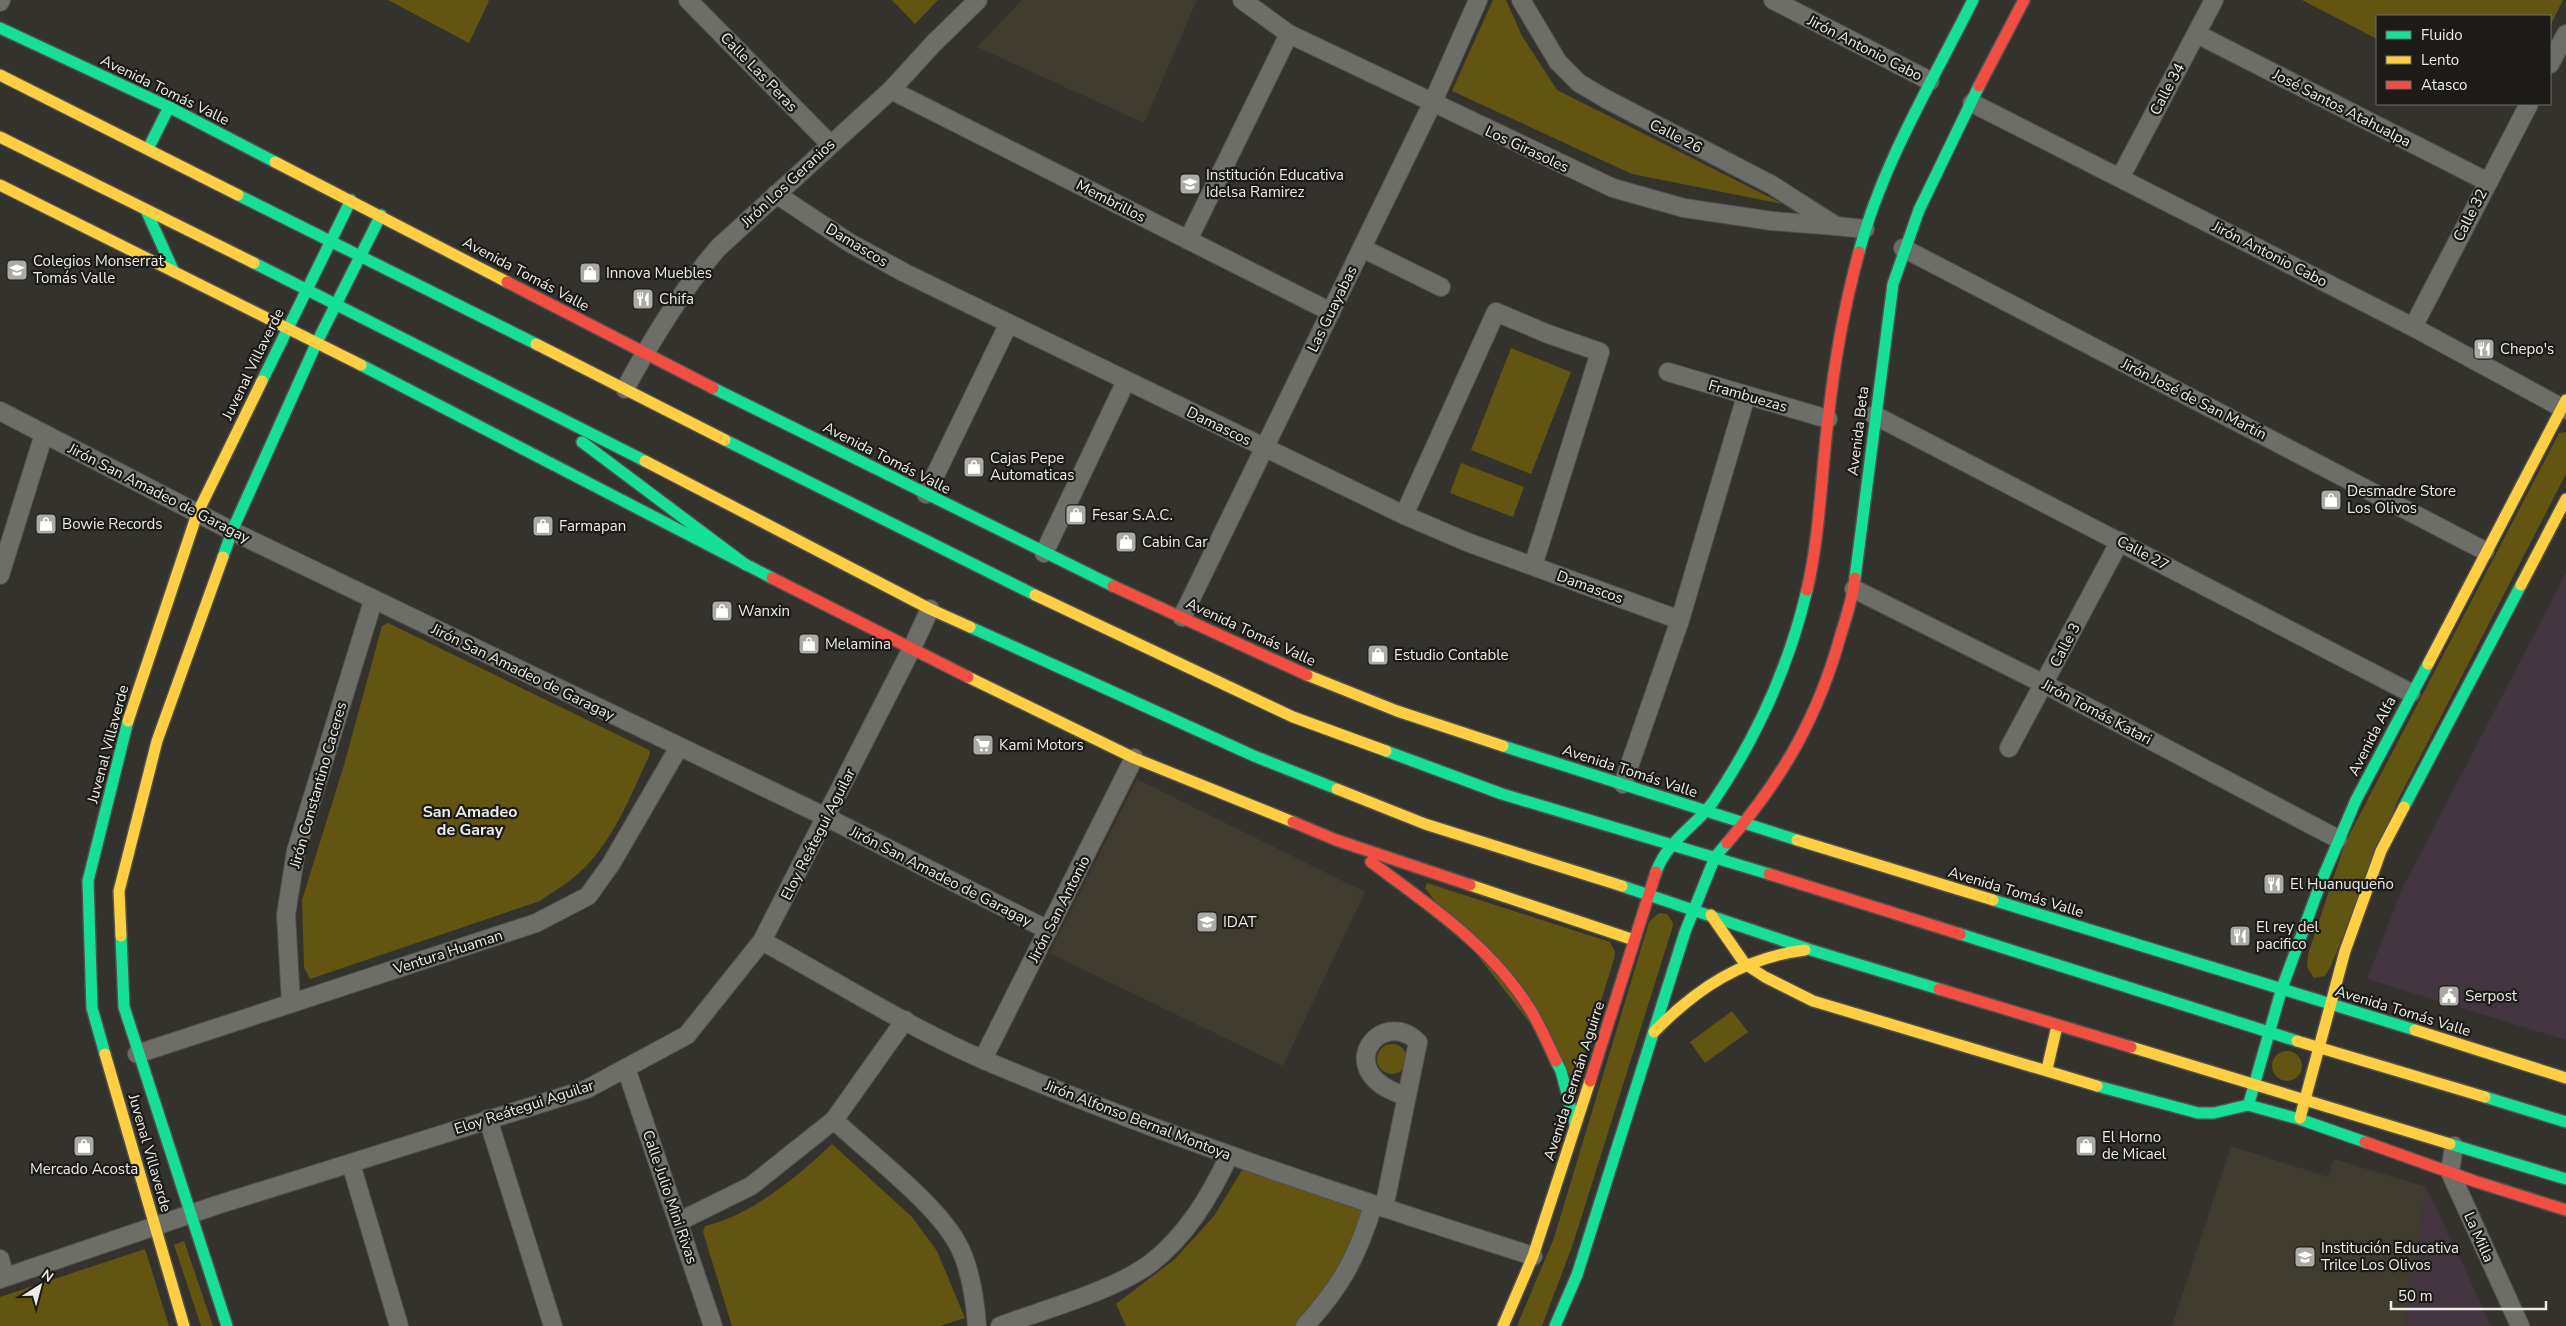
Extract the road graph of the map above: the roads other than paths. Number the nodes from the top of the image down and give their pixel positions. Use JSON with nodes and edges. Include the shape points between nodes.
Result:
{"nodes":[{"id":1,"x":688,"y":0,"type":"edge"},
{"id":2,"x":978,"y":0,"type":"edge"},
{"id":3,"x":1242,"y":0,"type":"edge"},
{"id":4,"x":1478,"y":0,"type":"edge"},
{"id":5,"x":1521,"y":0,"type":"edge"},
{"id":6,"x":1773,"y":0,"type":"edge"},
{"id":7,"x":1973,"y":0,"type":"edge"},
{"id":8,"x":2024,"y":0,"type":"edge"},
{"id":9,"x":2214,"y":0,"type":"edge"},
{"id":10,"x":0,"y":28,"type":"edge"},
{"id":11,"x":1289,"y":34,"type":"junction"},
{"id":12,"x":2197,"y":34,"type":"junction"},
{"id":13,"x":2566,"y":34,"type":"edge"},
{"id":14,"x":2551,"y":62,"type":"edge"},
{"id":15,"x":0,"y":74,"type":"edge"},
{"id":16,"x":1930,"y":81,"type":"junction"},
{"id":17,"x":891,"y":90,"type":"junction"},
{"id":18,"x":1972,"y":103,"type":"junction"},
{"id":19,"x":1432,"y":104,"type":"junction"},
{"id":20,"x":2528,"y":105,"type":"edge"},
{"id":21,"x":169,"y":107,"type":"junction"},
{"id":22,"x":2,"y":144,"type":"edge"},
{"id":23,"x":830,"y":144,"type":"junction"},
{"id":24,"x":148,"y":149,"type":"junction"},
{"id":25,"x":2120,"y":178,"type":"junction"},
{"id":26,"x":2488,"y":182,"type":"junction"},
{"id":27,"x":0,"y":185,"type":"edge"},
{"id":28,"x":776,"y":194,"type":"junction"},
{"id":29,"x":351,"y":200,"type":"junction"},
{"id":30,"x":146,"y":210,"type":"junction"},
{"id":31,"x":381,"y":215,"type":"junction"},
{"id":32,"x":1836,"y":226,"type":"junction"},
{"id":33,"x":1865,"y":228,"type":"junction"},
{"id":34,"x":1188,"y":240,"type":"junction"},
{"id":35,"x":330,"y":241,"type":"junction"},
{"id":36,"x":1362,"y":248,"type":"junction"},
{"id":37,"x":1903,"y":248,"type":"junction"},
{"id":38,"x":360,"y":256,"type":"junction"},
{"id":39,"x":174,"y":272,"type":"junction"},
{"id":40,"x":1441,"y":287,"type":"dead end"},
{"id":41,"x":306,"y":289,"type":"junction"},
{"id":42,"x":336,"y":303,"type":"junction"},
{"id":43,"x":1331,"y":312,"type":"junction"},
{"id":44,"x":1008,"y":325,"type":"junction"},
{"id":45,"x":2414,"y":327,"type":"junction"},
{"id":46,"x":288,"y":328,"type":"junction"},
{"id":47,"x":316,"y":342,"type":"junction"},
{"id":48,"x":644,"y":353,"type":"junction"},
{"id":49,"x":1668,"y":372,"type":"dead end"},
{"id":50,"x":1126,"y":381,"type":"junction"},
{"id":51,"x":625,"y":389,"type":"junction"},
{"id":52,"x":1746,"y":396,"type":"junction"},
{"id":53,"x":522,"y":397,"type":"junction"},
{"id":54,"x":2565,"y":406,"type":"edge"},
{"id":55,"x":0,"y":411,"type":"edge"},
{"id":56,"x":1874,"y":415,"type":"junction"},
{"id":57,"x":1828,"y":419,"type":"junction"},
{"id":58,"x":44,"y":434,"type":"junction"},
{"id":59,"x":1263,"y":447,"type":"junction"},
{"id":60,"x":926,"y":494,"type":"junction"},
{"id":61,"x":2566,"y":499,"type":"edge"},
{"id":62,"x":197,"y":514,"type":"junction"},
{"id":63,"x":1404,"y":515,"type":"junction"},
{"id":64,"x":232,"y":531,"type":"junction"},
{"id":65,"x":2120,"y":541,"type":"junction"},
{"id":66,"x":2485,"y":551,"type":"junction"},
{"id":67,"x":1044,"y":553,"type":"junction"},
{"id":68,"x":746,"y":565,"type":"junction"},
{"id":69,"x":1533,"y":566,"type":"junction"},
{"id":70,"x":0,"y":574,"type":"edge"},
{"id":71,"x":1854,"y":589,"type":"junction"},
{"id":72,"x":373,"y":601,"type":"junction"},
{"id":73,"x":930,"y":608,"type":"junction"},
{"id":74,"x":1182,"y":617,"type":"junction"},
{"id":75,"x":1680,"y":620,"type":"junction"},
{"id":76,"x":912,"y":650,"type":"junction"},
{"id":77,"x":2044,"y":684,"type":"junction"},
{"id":78,"x":2411,"y":694,"type":"junction"},
{"id":79,"x":679,"y":747,"type":"junction"},
{"id":80,"x":2010,"y":748,"type":"dead end"},
{"id":81,"x":1134,"y":758,"type":"junction"},
{"id":82,"x":1622,"y":784,"type":"junction"},
{"id":83,"x":1706,"y":811,"type":"junction"},
{"id":84,"x":826,"y":817,"type":"junction"},
{"id":85,"x":1744,"y":824,"type":"junction"},
{"id":86,"x":1336,"y":840,"type":"junction"},
{"id":87,"x":2338,"y":840,"type":"junction"},
{"id":88,"x":1671,"y":844,"type":"junction"},
{"id":89,"x":1715,"y":857,"type":"junction"},
{"id":90,"x":1647,"y":894,"type":"junction"},
{"id":91,"x":1694,"y":909,"type":"junction"},
{"id":92,"x":1711,"y":915,"type":"junction"},
{"id":93,"x":1048,"y":930,"type":"junction"},
{"id":94,"x":1634,"y":940,"type":"junction"},
{"id":95,"x":762,"y":942,"type":"junction"},
{"id":96,"x":1812,"y":950,"type":"junction"},
{"id":97,"x":1745,"y":964,"type":"junction"},
{"id":98,"x":2282,"y":988,"type":"junction"},
{"id":99,"x":291,"y":1003,"type":"junction"},
{"id":100,"x":2331,"y":1005,"type":"junction"},
{"id":101,"x":905,"y":1020,"type":"junction"},
{"id":102,"x":2057,"y":1026,"type":"junction"},
{"id":103,"x":1654,"y":1032,"type":"junction"},
{"id":104,"x":2269,"y":1032,"type":"junction"},
{"id":105,"x":2320,"y":1047,"type":"junction"},
{"id":106,"x":138,"y":1054,"type":"junction"},
{"id":107,"x":983,"y":1059,"type":"junction"},
{"id":108,"x":626,"y":1068,"type":"junction"},
{"id":109,"x":2046,"y":1069,"type":"junction"},
{"id":110,"x":2566,"y":1078,"type":"edge"},
{"id":111,"x":2254,"y":1083,"type":"junction"},
{"id":112,"x":1406,"y":1096,"type":"dead end"},
{"id":113,"x":2306,"y":1098,"type":"junction"},
{"id":114,"x":2248,"y":1105,"type":"junction"},
{"id":115,"x":488,"y":1118,"type":"junction"},
{"id":116,"x":2299,"y":1119,"type":"junction"},
{"id":117,"x":834,"y":1120,"type":"junction"},
{"id":118,"x":2566,"y":1122,"type":"edge"},
{"id":119,"x":1575,"y":1124,"type":"junction"},
{"id":120,"x":2454,"y":1146,"type":"junction"},
{"id":121,"x":1229,"y":1156,"type":"junction"},
{"id":122,"x":351,"y":1164,"type":"junction"},
{"id":123,"x":2450,"y":1172,"type":"junction"},
{"id":124,"x":2566,"y":1179,"type":"edge"},
{"id":125,"x":1379,"y":1207,"type":"junction"},
{"id":126,"x":2566,"y":1210,"type":"edge"},
{"id":127,"x":191,"y":1216,"type":"junction"},
{"id":128,"x":678,"y":1222,"type":"junction"},
{"id":129,"x":156,"y":1227,"type":"junction"},
{"id":130,"x":1533,"y":1256,"type":"junction"},
{"id":131,"x":0,"y":1260,"type":"edge"},
{"id":132,"x":3,"y":1278,"type":"edge"},
{"id":133,"x":184,"y":1326,"type":"edge"},
{"id":134,"x":227,"y":1326,"type":"edge"},
{"id":135,"x":399,"y":1326,"type":"edge"},
{"id":136,"x":553,"y":1326,"type":"edge"},
{"id":137,"x":713,"y":1326,"type":"edge"},
{"id":138,"x":977,"y":1326,"type":"edge"},
{"id":139,"x":1000,"y":1326,"type":"edge"},
{"id":140,"x":1305,"y":1326,"type":"edge"},
{"id":141,"x":1503,"y":1326,"type":"edge"},
{"id":142,"x":1555,"y":1326,"type":"edge"},
{"id":143,"x":2520,"y":1326,"type":"edge"}],
"edges":[{"from":1,"to":23,"type":"street","name":"Calle Las Peras"},
{"from":2,"to":17,"type":"street","name":"Jirón Los Geranios"},
{"from":3,"to":11,"type":"street","name":"Los Girasoles"},
{"from":4,"to":19,"type":"street","name":"Las Guayabas"},
{"from":5,"to":32,"type":"street","name":"Calle 26","via":[[1558,62],[1579,83],[1772,185]]},
{"from":6,"to":16,"type":"street","name":"Jirón Antonio Cabo"},
{"from":7,"to":16,"type":"main road","name":"Avenida Beta"},
{"from":8,"to":18,"type":"main road","name":"Avenida Beta"},
{"from":9,"to":12,"type":"street","name":"Calle 34"},
{"from":10,"to":21,"type":"main road","name":"Avenida Tomás Valle"},
{"from":11,"to":19,"type":"street","name":"Los Girasoles"},
{"from":11,"to":34,"type":"street"},
{"from":12,"to":25,"type":"street","name":"Calle 34"},
{"from":12,"to":26,"type":"street","name":"José Santos Atahualpa"},
{"from":13,"to":14,"type":"street"},
{"from":15,"to":24,"type":"main road"},
{"from":16,"to":33,"type":"main road","name":"Avenida Beta"},
{"from":17,"to":23,"type":"street","name":"Jirón Los Geranios"},
{"from":17,"to":34,"type":"street","name":"Membrillos"},
{"from":18,"to":25,"type":"street","name":"Jirón Antonio Cabo"},
{"from":18,"to":37,"type":"main road","name":"Avenida Beta","via":[[1938,168]]},
{"from":19,"to":32,"type":"street","name":"Los Girasoles","via":[[1612,188],[1646,199],[1772,222]]},
{"from":19,"to":36,"type":"street","name":"Las Guayabas"},
{"from":20,"to":26,"type":"street","name":"Calle 32"},
{"from":21,"to":24,"type":"main road"},
{"from":21,"to":29,"type":"main road","name":"Avenida Tomás Valle"},
{"from":22,"to":30,"type":"main road"},
{"from":23,"to":28,"type":"street","name":"Jirón Los Geranios"},
{"from":24,"to":35,"type":"main road"},
{"from":25,"to":45,"type":"street","name":"Jirón Antonio Cabo"},
{"from":26,"to":45,"type":"street","name":"Calle 32"},
{"from":27,"to":39,"type":"main road"},
{"from":28,"to":44,"type":"street","name":"Damascos","via":[[850,243]]},
{"from":28,"to":48,"type":"street","name":"Jirón Los Geranios","via":[[718,248],[694,276]]},
{"from":29,"to":31,"type":"main road","name":"Avenida Tomás Valle"},
{"from":29,"to":35,"type":"main road","name":"Juvenal Villaverde"},
{"from":30,"to":39,"type":"main road"},
{"from":30,"to":41,"type":"main road"},
{"from":31,"to":38,"type":"main road","name":"Juvenal Villaverde"},
{"from":31,"to":48,"type":"main road","name":"Avenida Tomás Valle"},
{"from":32,"to":33,"type":"street","name":"Calle 26"},
{"from":33,"to":57,"type":"main road","name":"Avenida Beta","via":[[1848,293]]},
{"from":34,"to":43,"type":"street","name":"Membrillos"},
{"from":35,"to":38,"type":"main road"},
{"from":35,"to":41,"type":"main road","name":"Juvenal Villaverde"},
{"from":36,"to":40,"type":"street"},
{"from":36,"to":43,"type":"street","name":"Las Guayabas"},
{"from":37,"to":56,"type":"main road","name":"Avenida Beta","via":[[1891,292]]},
{"from":37,"to":66,"type":"street","name":"Jirón José de San Martín"},
{"from":38,"to":42,"type":"main road","name":"Juvenal Villaverde"},
{"from":38,"to":51,"type":"main road"},
{"from":39,"to":46,"type":"main road"},
{"from":41,"to":42,"type":"main road"},
{"from":41,"to":46,"type":"main road","name":"Juvenal Villaverde"},
{"from":42,"to":47,"type":"main road","name":"Juvenal Villaverde"},
{"from":42,"to":53,"type":"main road"},
{"from":43,"to":59,"type":"street","name":"Las Guayabas"},
{"from":44,"to":50,"type":"street","name":"Damascos"},
{"from":44,"to":60,"type":"street"},
{"from":45,"to":54,"type":"street","name":"Jirón Antonio Cabo"},
{"from":46,"to":47,"type":"main road"},
{"from":46,"to":62,"type":"main road","name":"Juvenal Villaverde"},
{"from":47,"to":64,"type":"main road","name":"Juvenal Villaverde"},
{"from":47,"to":68,"type":"main road"},
{"from":48,"to":51,"type":"street","name":"Jirón Los Geranios"},
{"from":48,"to":60,"type":"main road","name":"Avenida Tomás Valle"},
{"from":49,"to":52,"type":"street","name":"Frambuezas"},
{"from":50,"to":59,"type":"street","name":"Damascos"},
{"from":50,"to":67,"type":"street"},
{"from":51,"to":88,"type":"main road","via":[[1046,602],[1293,717],[1502,794]]},
{"from":52,"to":57,"type":"street","name":"Frambuezas"},
{"from":52,"to":75,"type":"street"},
{"from":53,"to":68,"type":"main road"},
{"from":53,"to":73,"type":"main road"},
{"from":54,"to":66,"type":"main road","name":"Avenida Alfa"},
{"from":55,"to":58,"type":"street","name":"Jirón San Amadeo de Garagay"},
{"from":56,"to":65,"type":"street","name":"Calle 27"},
{"from":56,"to":71,"type":"main road","name":"Avenida Beta"},
{"from":57,"to":83,"type":"main road","name":"Avenida Beta","via":[[1815,556],[1782,675],[1746,750]]},
{"from":58,"to":62,"type":"street","name":"Jirón San Amadeo de Garagay"},
{"from":58,"to":70,"type":"street"},
{"from":59,"to":63,"type":"street","name":"Damascos"},
{"from":59,"to":74,"type":"street","name":"Las Guayabas"},
{"from":60,"to":67,"type":"main road","name":"Avenida Tomás Valle"},
{"from":61,"to":100,"type":"main road","via":[[2381,851],[2345,951]]},
{"from":62,"to":64,"type":"street","name":"Jirón San Amadeo de Garagay"},
{"from":62,"to":129,"type":"main road","name":"Juvenal Villaverde","via":[[125,729],[88,881],[92,1008]]},
{"from":63,"to":69,"type":"street","name":"Damascos"},
{"from":63,"to":69,"type":"street","via":[[1496,312],[1600,352]]},
{"from":64,"to":72,"type":"street","name":"Jirón San Amadeo de Garagay"},
{"from":64,"to":106,"type":"main road","name":"Juvenal Villaverde","via":[[157,741],[119,891],[124,1007]]},
{"from":65,"to":77,"type":"street","name":"Calle 3"},
{"from":65,"to":78,"type":"street","name":"Calle 27"},
{"from":66,"to":78,"type":"main road","name":"Avenida Alfa"},
{"from":67,"to":74,"type":"main road","name":"Avenida Tomás Valle"},
{"from":68,"to":76,"type":"main road"},
{"from":69,"to":75,"type":"street","name":"Damascos"},
{"from":71,"to":77,"type":"street","name":"Jirón Tomás Katari"},
{"from":71,"to":85,"type":"main road","name":"Avenida Beta","via":[[1821,697],[1800,742],[1778,779]]},
{"from":72,"to":79,"type":"street","name":"Jirón San Amadeo de Garagay"},
{"from":72,"to":99,"type":"street","name":"Jirón Constantino Caceres","via":[[296,851],[286,915]]},
{"from":73,"to":76,"type":"street","name":"Eloy Reátegui Aguilar"},
{"from":73,"to":90,"type":"main road","via":[[1159,714],[1356,797],[1425,824]]},
{"from":74,"to":82,"type":"main road","name":"Avenida Tomás Valle","via":[[1249,650],[1397,711]]},
{"from":75,"to":82,"type":"street"},
{"from":76,"to":81,"type":"main road"},
{"from":76,"to":84,"type":"street","name":"Eloy Reátegui Aguilar"},
{"from":77,"to":80,"type":"street","name":"Calle 3"},
{"from":77,"to":87,"type":"street","name":"Jirón Tomás Katari"},
{"from":78,"to":87,"type":"main road","name":"Avenida Alfa"},
{"from":79,"to":84,"type":"street","name":"Jirón San Amadeo de Garagay"},
{"from":79,"to":99,"type":"street","name":"Ventura Huaman","via":[[611,864],[588,896],[536,923]]},
{"from":81,"to":86,"type":"main road"},
{"from":81,"to":93,"type":"street","name":"Jirón San Antonio"},
{"from":82,"to":83,"type":"main road","name":"Avenida Tomás Valle"},
{"from":83,"to":85,"type":"main road","name":"Avenida Tomás Valle"},
{"from":83,"to":88,"type":"main road","name":"Avenida Beta"},
{"from":84,"to":93,"type":"street","name":"Jirón San Amadeo de Garagay"},
{"from":84,"to":95,"type":"street","name":"Eloy Reátegui Aguilar"},
{"from":85,"to":89,"type":"main road","name":"Avenida Beta"},
{"from":85,"to":98,"type":"main road","name":"Avenida Tomás Valle"},
{"from":86,"to":94,"type":"main road"},
{"from":86,"to":119,"type":"main road","via":[[1387,872],[1464,931],[1517,990],[1531,1010],[1560,1072]]},
{"from":87,"to":98,"type":"main road","name":"Avenida Alfa"},
{"from":88,"to":89,"type":"main road"},
{"from":88,"to":90,"type":"main road","name":"Avenida Germán Aguirre"},
{"from":89,"to":91,"type":"main road"},
{"from":89,"to":104,"type":"main road"},
{"from":90,"to":91,"type":"main road"},
{"from":90,"to":94,"type":"main road","name":"Avenida Germán Aguirre"},
{"from":91,"to":92,"type":"main road"},
{"from":91,"to":103,"type":"main road"},
{"from":92,"to":96,"type":"main road"},
{"from":92,"to":97,"type":"main road"},
{"from":93,"to":107,"type":"street","name":"Jirón San Antonio"},
{"from":94,"to":119,"type":"main road","name":"Avenida Germán Aguirre"},
{"from":95,"to":101,"type":"street","name":"Jirón Alfonso Bernal Montoya"},
{"from":95,"to":108,"type":"street","name":"Eloy Reátegui Aguilar","via":[[687,1035]]},
{"from":96,"to":97,"type":"main road","via":[[1771,954]]},
{"from":96,"to":102,"type":"main road"},
{"from":97,"to":103,"type":"main road","via":[[1696,992]]},
{"from":97,"to":109,"type":"main road","via":[[1765,978],[1813,1001]]},
{"from":98,"to":100,"type":"main road","name":"Avenida Tomás Valle"},
{"from":98,"to":104,"type":"main road","name":"Avenida Alfa"},
{"from":99,"to":106,"type":"street","name":"Ventura Huaman"},
{"from":100,"to":105,"type":"main road"},
{"from":100,"to":110,"type":"main road","name":"Avenida Tomás Valle"},
{"from":101,"to":107,"type":"street","name":"Jirón Alfonso Bernal Montoya"},
{"from":101,"to":117,"type":"street"},
{"from":102,"to":109,"type":"main road"},
{"from":102,"to":111,"type":"main road"},
{"from":103,"to":142,"type":"main road","via":[[1576,1275]]},
{"from":104,"to":105,"type":"main road"},
{"from":104,"to":111,"type":"main road","name":"Avenida Alfa"},
{"from":105,"to":113,"type":"main road"},
{"from":105,"to":118,"type":"main road"},
{"from":106,"to":127,"type":"main road","name":"Juvenal Villaverde"},
{"from":107,"to":121,"type":"street","name":"Jirón Alfonso Bernal Montoya"},
{"from":108,"to":115,"type":"street","name":"Eloy Reátegui Aguilar","via":[[588,1088]]},
{"from":108,"to":128,"type":"street","name":"Calle Julio Mini Rivas"},
{"from":109,"to":114,"type":"main road","via":[[2198,1113]]},
{"from":111,"to":113,"type":"main road"},
{"from":111,"to":114,"type":"main road","name":"Avenida Alfa"},
{"from":112,"to":125,"type":"street"},
{"from":113,"to":116,"type":"main road"},
{"from":113,"to":120,"type":"main road"},
{"from":114,"to":116,"type":"main road"},
{"from":115,"to":122,"type":"street","name":"Eloy Reátegui Aguilar"},
{"from":115,"to":136,"type":"street"},
{"from":116,"to":123,"type":"main road"},
{"from":117,"to":128,"type":"street","via":[[750,1186]]},
{"from":117,"to":138,"type":"street","via":[[923,1202],[957,1242],[974,1291]]},
{"from":119,"to":130,"type":"main road","name":"Avenida Germán Aguirre"},
{"from":120,"to":123,"type":"street"},
{"from":120,"to":124,"type":"main road"},
{"from":121,"to":125,"type":"street","name":"Jirón Alfonso Bernal Montoya"},
{"from":121,"to":139,"type":"street","via":[[1200,1209],[1152,1262],[1111,1285]]},
{"from":122,"to":127,"type":"street","name":"Eloy Reátegui Aguilar"},
{"from":122,"to":135,"type":"street"},
{"from":123,"to":126,"type":"main road"},
{"from":123,"to":143,"type":"street","name":"La Milla"},
{"from":125,"to":130,"type":"street","name":"Jirón Alfonso Bernal Montoya"},
{"from":125,"to":140,"type":"street","via":[[1349,1271],[1330,1299]]},
{"from":127,"to":129,"type":"street","name":"Eloy Reátegui Aguilar"},
{"from":127,"to":134,"type":"main road","name":"Juvenal Villaverde"},
{"from":128,"to":137,"type":"street","name":"Calle Julio Mini Rivas"},
{"from":129,"to":132,"type":"street","name":"Eloy Reátegui Aguilar"},
{"from":129,"to":133,"type":"main road","name":"Juvenal Villaverde"},
{"from":130,"to":141,"type":"main road","name":"Avenida Germán Aguirre"},
{"from":131,"to":132,"type":"street"}]}
